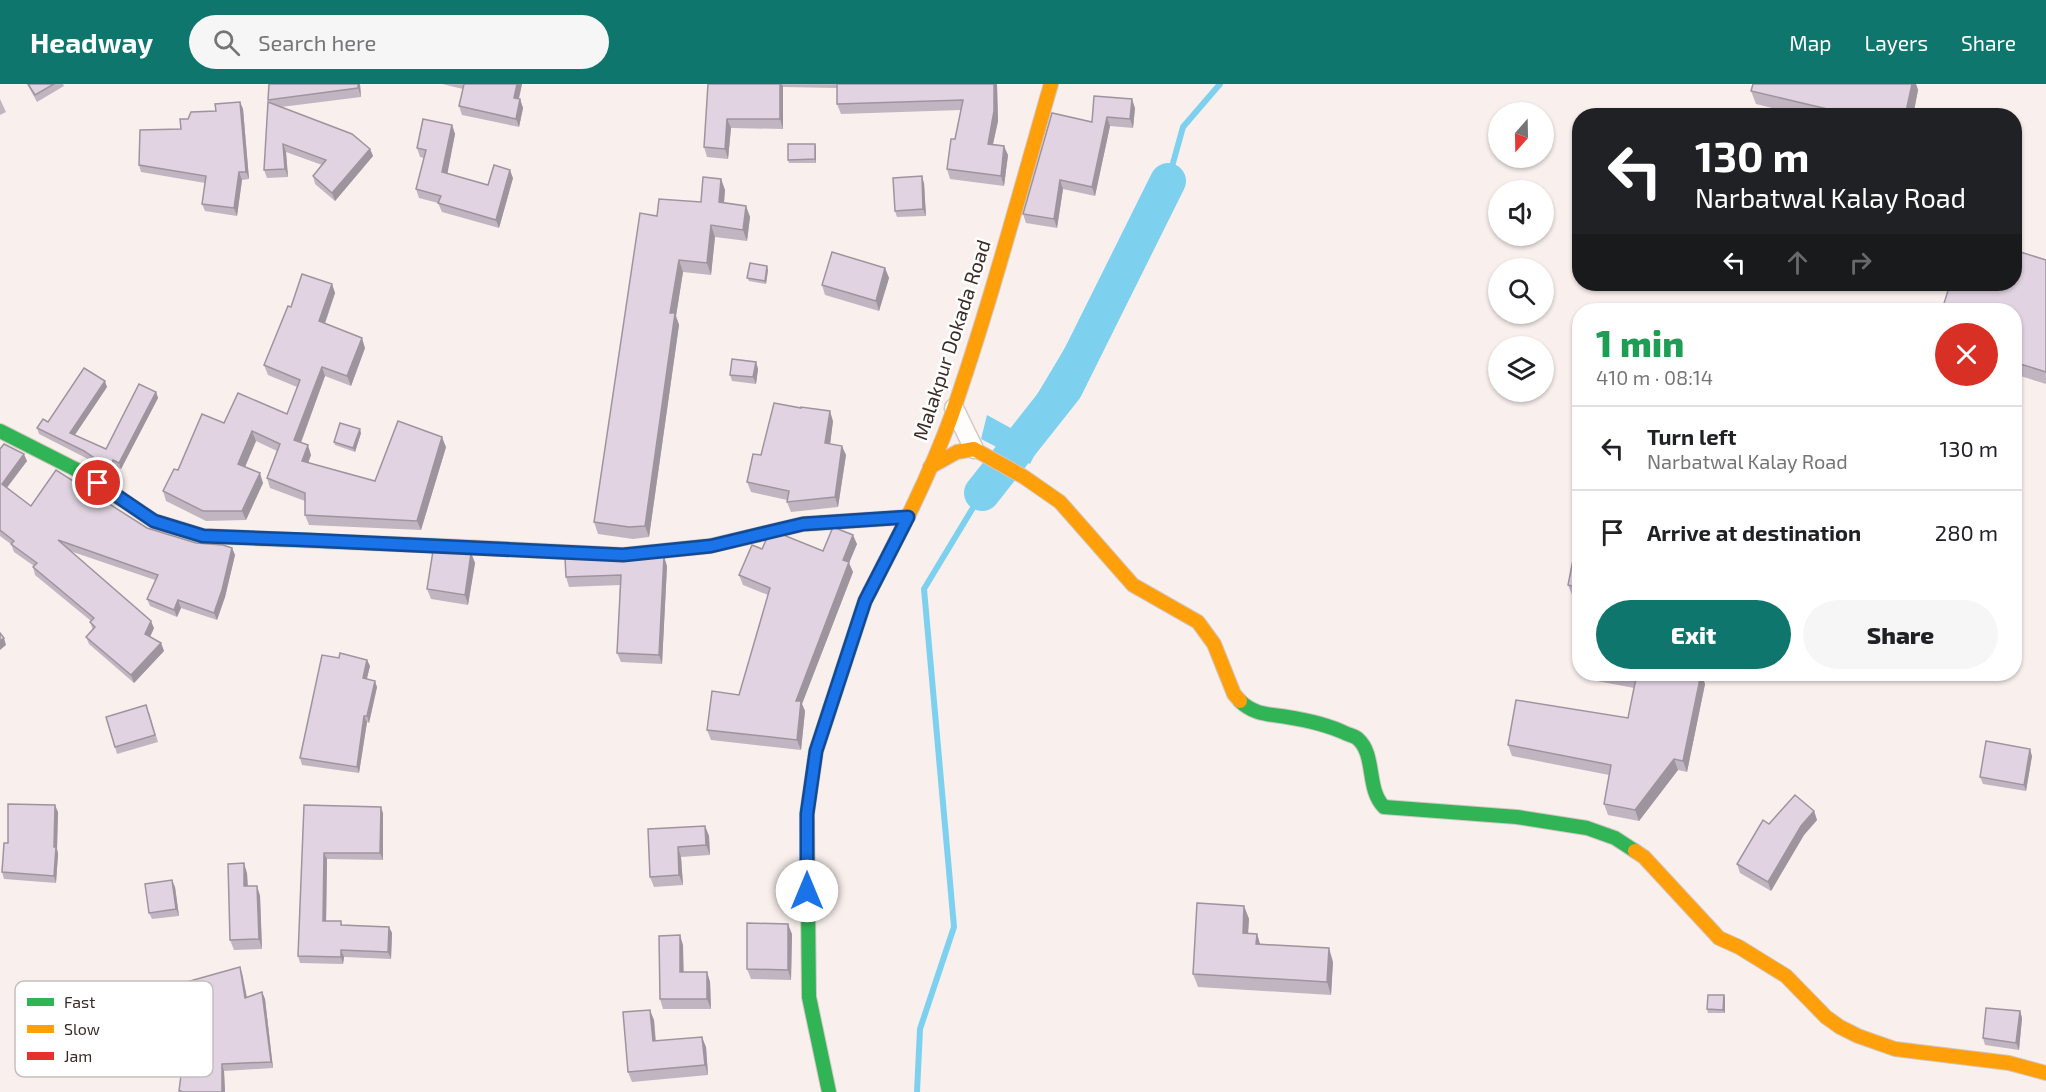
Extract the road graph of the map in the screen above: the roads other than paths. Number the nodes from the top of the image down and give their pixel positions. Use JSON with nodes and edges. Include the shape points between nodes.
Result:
{"nodes":[{"id":1,"x":1051,"y":84,"type":"edge"},
{"id":2,"x":954,"y":408,"type":"junction"},
{"id":3,"x":0,"y":431,"type":"edge"},
{"id":4,"x":974,"y":449,"type":"junction"},
{"id":5,"x":930,"y":467,"type":"junction"},
{"id":6,"x":908,"y":517,"type":"junction"},
{"id":7,"x":2046,"y":1073,"type":"edge"},
{"id":8,"x":829,"y":1092,"type":"edge"}],
"edges":[{"from":1,"to":2,"type":"street","name":"Malakpur Dokada Road"},
{"from":2,"to":4,"type":"street"},
{"from":2,"to":5,"type":"street","name":"Malakpur Dokada Road"},
{"from":3,"to":6,"type":"street","via":[[79,471],[154,521],[203,536],[623,555],[711,546],[803,524]]},
{"from":4,"to":5,"type":"street","via":[[958,452]]},
{"from":4,"to":7,"type":"street","via":[[1060,502],[1133,585],[1198,622],[1214,644],[1234,694],[1243,704],[1260,714],[1335,728],[1358,739],[1367,754],[1378,801],[1384,807],[1516,817],[1587,828],[1615,838],[1644,857],[1719,938],[1786,976],[1840,1027],[1895,1049],[2009,1063]]},
{"from":5,"to":6,"type":"street","name":"Malakpur Dokada Road"},
{"from":6,"to":8,"type":"street","name":"Malakpur Dokada Road","via":[[865,601],[816,751],[807,814],[809,998]]}]}
